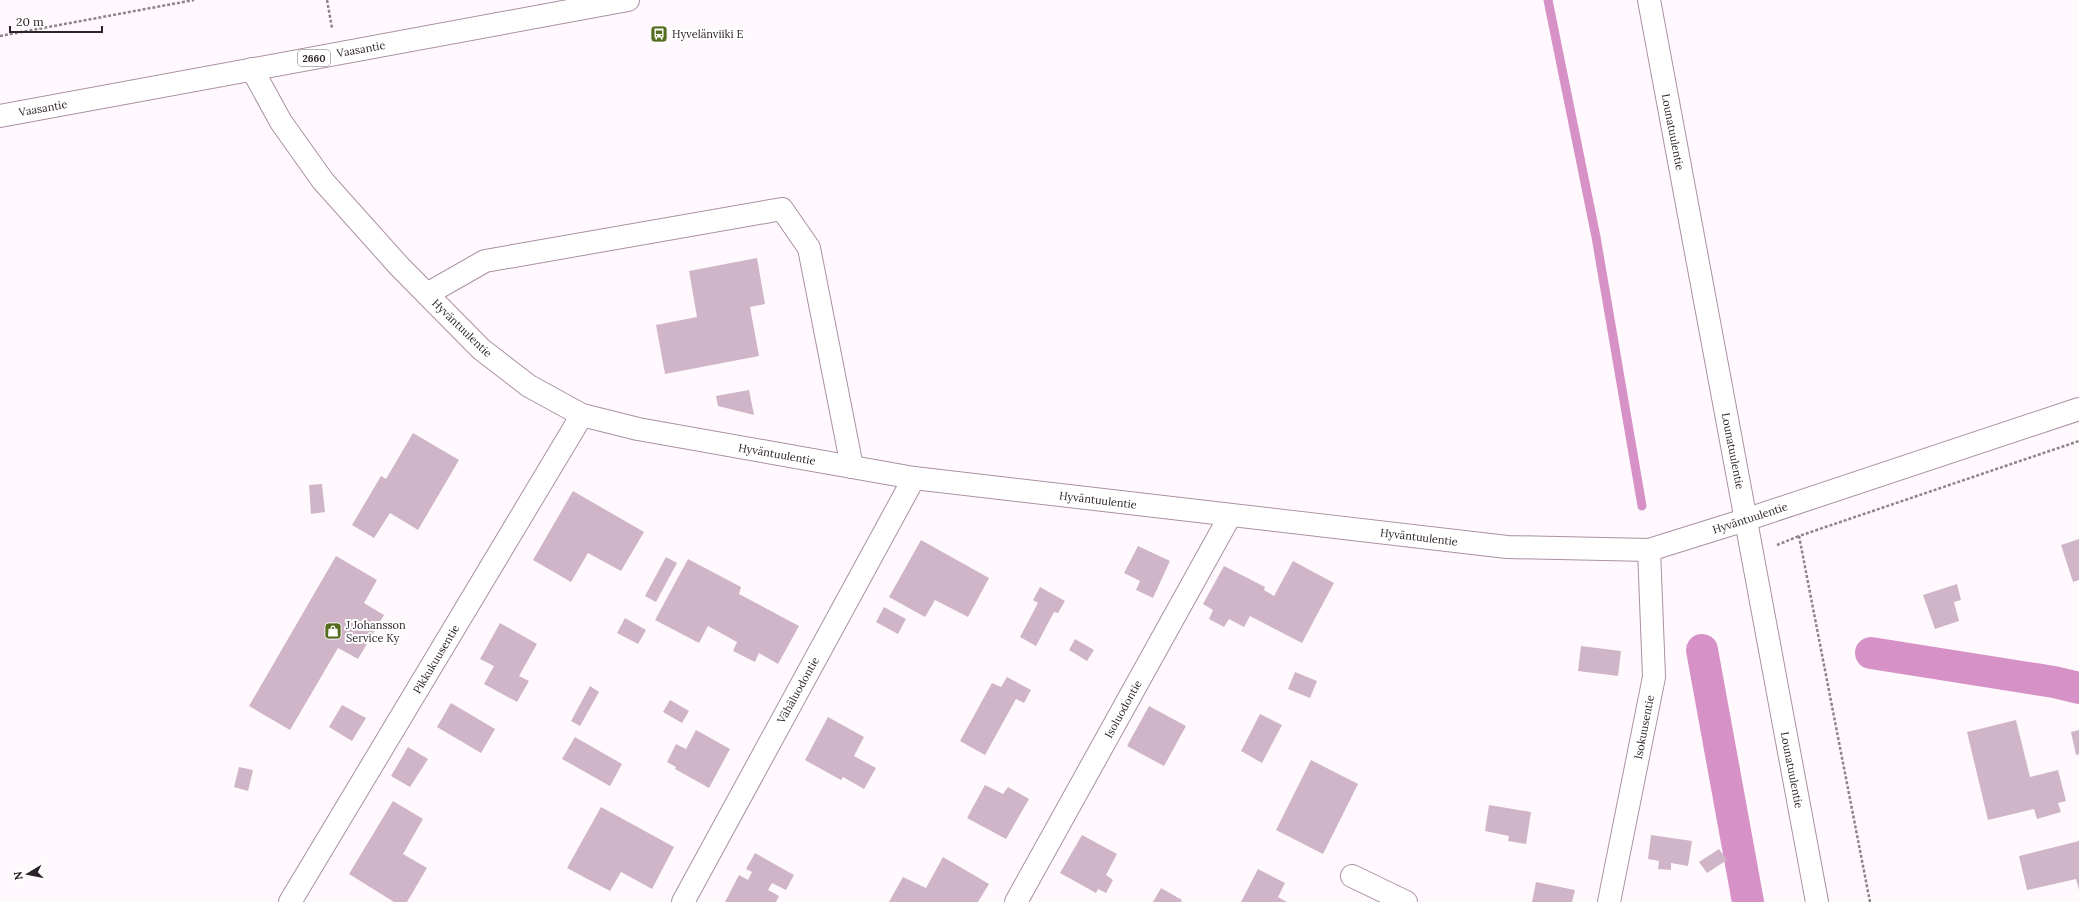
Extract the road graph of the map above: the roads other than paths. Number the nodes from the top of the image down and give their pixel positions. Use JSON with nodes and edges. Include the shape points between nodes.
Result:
{"nodes":[{"id":1,"x":628,"y":0,"type":"edge"},
{"id":2,"x":1649,"y":0,"type":"edge"},
{"id":3,"x":252,"y":70,"type":"junction"},
{"id":4,"x":0,"y":116,"type":"edge"},
{"id":5,"x":428,"y":294,"type":"junction"},
{"id":6,"x":2079,"y":409,"type":"edge"},
{"id":7,"x":582,"y":415,"type":"junction"},
{"id":8,"x":852,"y":467,"type":"junction"},
{"id":9,"x":914,"y":478,"type":"junction"},
{"id":10,"x":1230,"y":516,"type":"junction"},
{"id":11,"x":1745,"y":520,"type":"junction"},
{"id":12,"x":1649,"y":550,"type":"junction"},
{"id":13,"x":1352,"y":876,"type":"dead end"},
{"id":14,"x":290,"y":902,"type":"edge"},
{"id":15,"x":683,"y":902,"type":"edge"},
{"id":16,"x":1016,"y":902,"type":"edge"},
{"id":17,"x":1406,"y":902,"type":"edge"},
{"id":18,"x":1608,"y":902,"type":"edge"},
{"id":19,"x":1817,"y":902,"type":"edge"}],
"edges":[{"from":1,"to":3,"type":"street","name":"Vaasantie","number":"2660"},
{"from":2,"to":11,"type":"street","name":"Lounatuulentie"},
{"from":3,"to":4,"type":"street","name":"Vaasantie","number":"2660"},
{"from":3,"to":5,"type":"street","name":"Hyväntuulentie","via":[[282,122],[323,181]]},
{"from":5,"to":7,"type":"street","name":"Hyväntuulentie","via":[[481,349],[523,382]]},
{"from":5,"to":8,"type":"street","via":[[486,261],[782,209],[809,248]]},
{"from":6,"to":11,"type":"street","name":"Hyväntuulentie"},
{"from":7,"to":8,"type":"street","name":"Hyväntuulentie","via":[[638,429]]},
{"from":7,"to":14,"type":"street","name":"Pikkukuusentie"},
{"from":8,"to":9,"type":"street","name":"Hyväntuulentie"},
{"from":9,"to":10,"type":"street","name":"Hyväntuulentie"},
{"from":9,"to":15,"type":"street","name":"Vähäluodontie"},
{"from":10,"to":12,"type":"street","name":"Hyväntuulentie","via":[[1507,547]]},
{"from":10,"to":16,"type":"street","name":"Isoluodontie"},
{"from":11,"to":12,"type":"street","name":"Hyväntuulentie"},
{"from":11,"to":19,"type":"street","name":"Lounatuulentie"},
{"from":12,"to":18,"type":"street","name":"Isokuusentie","via":[[1654,677]]},
{"from":13,"to":17,"type":"street"}]}
